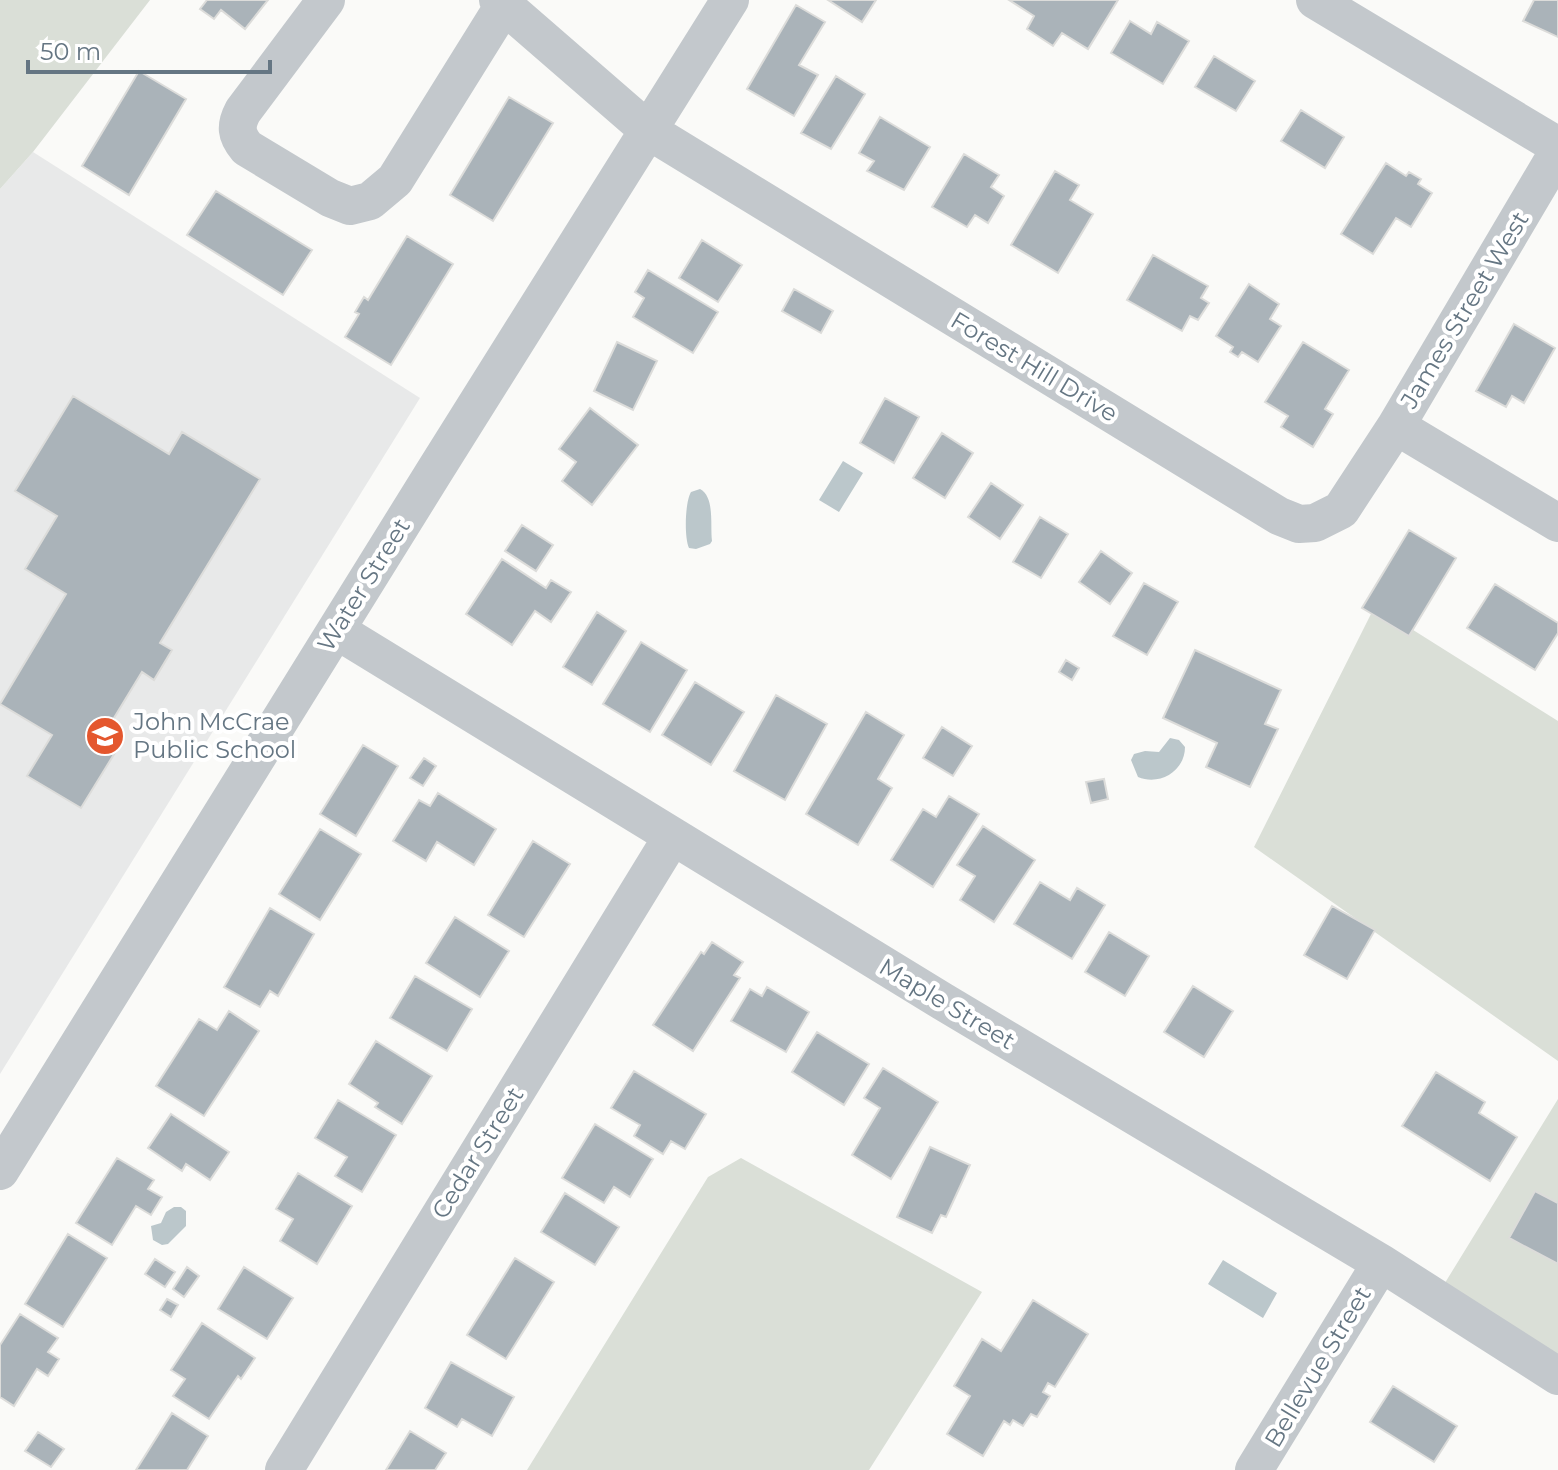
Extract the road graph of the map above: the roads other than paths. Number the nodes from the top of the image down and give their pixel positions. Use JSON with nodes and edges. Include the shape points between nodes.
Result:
{"nodes":[{"id":1,"x":326,"y":0,"type":"edge"},
{"id":2,"x":730,"y":0,"type":"edge"},
{"id":3,"x":1315,"y":0,"type":"edge"},
{"id":4,"x":501,"y":2,"type":"edge"},
{"id":5,"x":649,"y":131,"type":"junction"},
{"id":6,"x":1558,"y":149,"type":"edge"},
{"id":7,"x":1396,"y":426,"type":"junction"},
{"id":8,"x":1558,"y":523,"type":"edge"},
{"id":9,"x":336,"y":630,"type":"junction"},
{"id":10,"x":672,"y":837,"type":"junction"},
{"id":11,"x":0,"y":1171,"type":"edge"},
{"id":12,"x":1381,"y":1263,"type":"junction"},
{"id":13,"x":1558,"y":1376,"type":"edge"},
{"id":14,"x":284,"y":1470,"type":"edge"},
{"id":15,"x":1254,"y":1470,"type":"edge"}],
"edges":[{"from":1,"to":4,"type":"street","name":"Forest Hill Drive","via":[[243,111],[238,138],[271,163],[350,206],[370,201],[395,180]]},
{"from":2,"to":5,"type":"street","name":"Water Street"},
{"from":3,"to":6,"type":"street"},
{"from":4,"to":5,"type":"street","name":"Forest Hill Drive"},
{"from":5,"to":7,"type":"street","name":"Forest Hill Drive","via":[[1299,524],[1315,523],[1341,510]]},
{"from":5,"to":9,"type":"street","name":"Water Street"},
{"from":6,"to":7,"type":"street","name":"James Street West"},
{"from":7,"to":8,"type":"street"},
{"from":9,"to":10,"type":"street","name":"Maple Street"},
{"from":9,"to":11,"type":"street","name":"Water Street"},
{"from":10,"to":12,"type":"street","name":"Maple Street"},
{"from":10,"to":14,"type":"street","name":"Cedar Street"},
{"from":12,"to":13,"type":"street","name":"Maple Street"},
{"from":12,"to":15,"type":"street","name":"Bellevue Street"}]}
